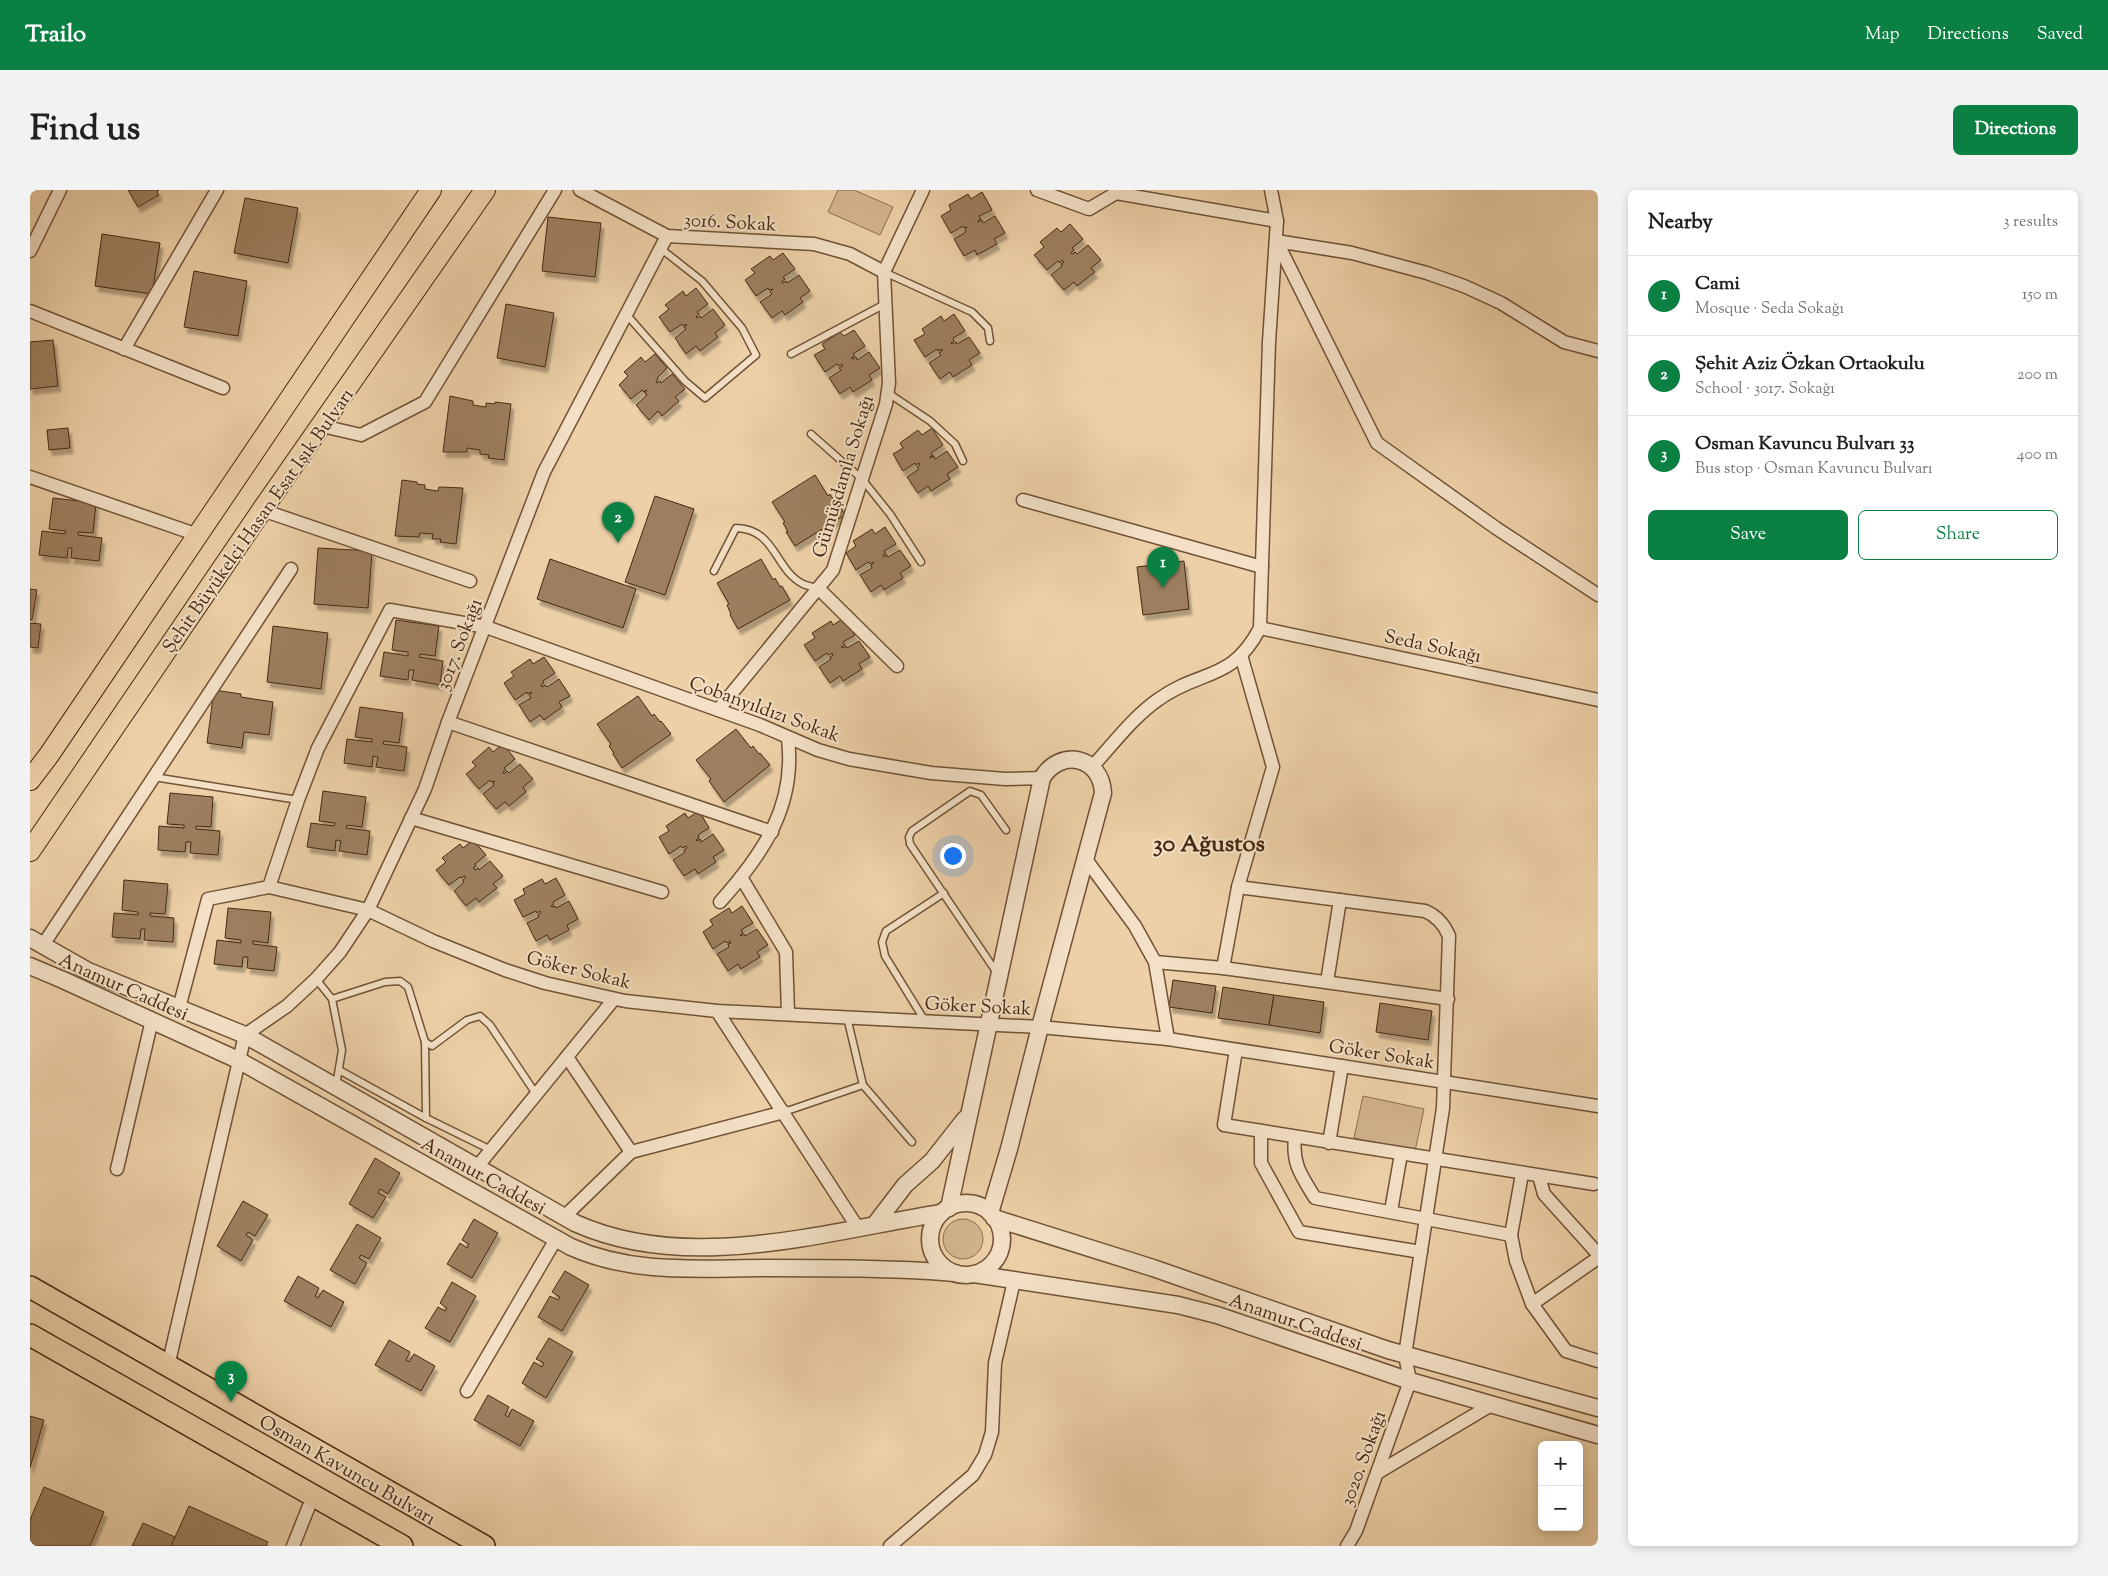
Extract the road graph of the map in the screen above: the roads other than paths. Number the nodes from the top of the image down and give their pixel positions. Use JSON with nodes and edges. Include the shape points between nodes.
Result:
{"nodes":[{"id":1,"x":60,"y":190,"type":"edge"},
{"id":2,"x":217,"y":190,"type":"edge"},
{"id":3,"x":431,"y":190,"type":"edge"},
{"id":4,"x":485,"y":190,"type":"edge"},
{"id":5,"x":555,"y":190,"type":"edge"},
{"id":6,"x":580,"y":190,"type":"edge"},
{"id":7,"x":923,"y":190,"type":"edge"},
{"id":8,"x":1037,"y":190,"type":"edge"},
{"id":9,"x":1271,"y":190,"type":"edge"},
{"id":10,"x":1277,"y":221,"type":"junction"},
{"id":11,"x":666,"y":236,"type":"junction"},
{"id":12,"x":1276,"y":241,"type":"junction"},
{"id":13,"x":660,"y":248,"type":"junction"},
{"id":14,"x":30,"y":251,"type":"edge"},
{"id":15,"x":884,"y":272,"type":"junction"},
{"id":16,"x":885,"y":304,"type":"junction"},
{"id":17,"x":30,"y":311,"type":"edge"},
{"id":18,"x":626,"y":314,"type":"junction"},
{"id":19,"x":990,"y":341,"type":"dead end"},
{"id":20,"x":124,"y":349,"type":"junction"},
{"id":21,"x":1598,"y":351,"type":"edge"},
{"id":22,"x":792,"y":354,"type":"dead end"},
{"id":23,"x":223,"y":388,"type":"dead end"},
{"id":24,"x":888,"y":393,"type":"junction"},
{"id":25,"x":322,"y":426,"type":"junction"},
{"id":26,"x":811,"y":434,"type":"dead end"},
{"id":27,"x":963,"y":461,"type":"dead end"},
{"id":28,"x":30,"y":477,"type":"edge"},
{"id":29,"x":862,"y":479,"type":"junction"},
{"id":30,"x":1023,"y":500,"type":"dead end"},
{"id":31,"x":262,"y":510,"type":"junction"},
{"id":32,"x":198,"y":535,"type":"junction"},
{"id":33,"x":921,"y":562,"type":"dead end"},
{"id":34,"x":1262,"y":568,"type":"junction"},
{"id":35,"x":291,"y":569,"type":"dead end"},
{"id":36,"x":714,"y":571,"type":"dead end"},
{"id":37,"x":470,"y":581,"type":"dead end"},
{"id":38,"x":818,"y":588,"type":"junction"},
{"id":39,"x":1598,"y":595,"type":"edge"},
{"id":40,"x":486,"y":627,"type":"junction"},
{"id":41,"x":1260,"y":628,"type":"junction"},
{"id":42,"x":1241,"y":655,"type":"junction"},
{"id":43,"x":897,"y":666,"type":"dead end"},
{"id":44,"x":1598,"y":700,"type":"edge"},
{"id":45,"x":718,"y":710,"type":"junction"},
{"id":46,"x":448,"y":722,"type":"junction"},
{"id":47,"x":788,"y":739,"type":"junction"},
{"id":48,"x":1092,"y":767,"type":"junction"},
{"id":49,"x":154,"y":777,"type":"junction"},
{"id":50,"x":1042,"y":778,"type":"junction"},
{"id":51,"x":30,"y":780,"type":"edge"},
{"id":52,"x":298,"y":800,"type":"junction"},
{"id":53,"x":411,"y":818,"type":"junction"},
{"id":54,"x":1006,"y":830,"type":"dead end"},
{"id":55,"x":772,"y":832,"type":"junction"},
{"id":56,"x":30,"y":851,"type":"edge"},
{"id":57,"x":1085,"y":858,"type":"junction"},
{"id":58,"x":741,"y":877,"type":"junction"},
{"id":59,"x":269,"y":887,"type":"junction"},
{"id":60,"x":1238,"y":887,"type":"junction"},
{"id":61,"x":662,"y":892,"type":"dead end"},
{"id":62,"x":944,"y":893,"type":"junction"},
{"id":63,"x":1340,"y":900,"type":"junction"},
{"id":64,"x":720,"y":902,"type":"dead end"},
{"id":65,"x":368,"y":910,"type":"junction"},
{"id":66,"x":37,"y":942,"type":"edge"},
{"id":67,"x":1155,"y":962,"type":"junction"},
{"id":68,"x":30,"y":966,"type":"edge"},
{"id":69,"x":1223,"y":968,"type":"junction"},
{"id":70,"x":999,"y":976,"type":"junction"},
{"id":71,"x":316,"y":979,"type":"junction"},
{"id":72,"x":1327,"y":982,"type":"junction"},
{"id":73,"x":332,"y":999,"type":"junction"},
{"id":74,"x":614,"y":999,"type":"junction"},
{"id":75,"x":1448,"y":999,"type":"junction"},
{"id":76,"x":179,"y":1008,"type":"junction"},
{"id":77,"x":717,"y":1011,"type":"junction"},
{"id":78,"x":788,"y":1014,"type":"junction"},
{"id":79,"x":846,"y":1017,"type":"junction"},
{"id":80,"x":152,"y":1020,"type":"junction"},
{"id":81,"x":925,"y":1021,"type":"junction"},
{"id":82,"x":989,"y":1024,"type":"junction"},
{"id":83,"x":1040,"y":1027,"type":"junction"},
{"id":84,"x":245,"y":1035,"type":"junction"},
{"id":85,"x":1168,"y":1039,"type":"junction"},
{"id":86,"x":424,"y":1042,"type":"junction"},
{"id":87,"x":1236,"y":1050,"type":"junction"},
{"id":88,"x":567,"y":1057,"type":"junction"},
{"id":89,"x":238,"y":1060,"type":"junction"},
{"id":90,"x":1342,"y":1066,"type":"junction"},
{"id":91,"x":339,"y":1070,"type":"junction"},
{"id":92,"x":1445,"y":1081,"type":"junction"},
{"id":93,"x":863,"y":1085,"type":"junction"},
{"id":94,"x":336,"y":1087,"type":"junction"},
{"id":95,"x":536,"y":1094,"type":"junction"},
{"id":96,"x":1598,"y":1106,"type":"edge"},
{"id":97,"x":784,"y":1112,"type":"junction"},
{"id":98,"x":969,"y":1113,"type":"junction"},
{"id":99,"x":426,"y":1118,"type":"junction"},
{"id":100,"x":1261,"y":1131,"type":"junction"},
{"id":101,"x":1295,"y":1137,"type":"junction"},
{"id":102,"x":912,"y":1142,"type":"dead end"},
{"id":103,"x":1329,"y":1142,"type":"junction"},
{"id":104,"x":491,"y":1150,"type":"junction"},
{"id":105,"x":631,"y":1152,"type":"junction"},
{"id":106,"x":1401,"y":1154,"type":"junction"},
{"id":107,"x":1435,"y":1160,"type":"junction"},
{"id":108,"x":477,"y":1167,"type":"junction"},
{"id":109,"x":117,"y":1170,"type":"dead end"},
{"id":110,"x":1522,"y":1174,"type":"junction"},
{"id":111,"x":1540,"y":1176,"type":"junction"},
{"id":112,"x":1594,"y":1184,"type":"dead end"},
{"id":113,"x":945,"y":1211,"type":"junction"},
{"id":114,"x":1391,"y":1211,"type":"junction"},
{"id":115,"x":992,"y":1215,"type":"junction"},
{"id":116,"x":564,"y":1217,"type":"junction"},
{"id":117,"x":1426,"y":1218,"type":"junction"},
{"id":118,"x":876,"y":1223,"type":"junction"},
{"id":119,"x":858,"y":1228,"type":"junction"},
{"id":120,"x":1511,"y":1234,"type":"junction"},
{"id":121,"x":556,"y":1239,"type":"junction"},
{"id":122,"x":1421,"y":1252,"type":"junction"},
{"id":123,"x":1598,"y":1254,"type":"edge"},
{"id":124,"x":1598,"y":1258,"type":"edge"},
{"id":125,"x":955,"y":1273,"type":"junction"},
{"id":126,"x":974,"y":1274,"type":"junction"},
{"id":127,"x":1014,"y":1281,"type":"junction"},
{"id":128,"x":30,"y":1287,"type":"edge"},
{"id":129,"x":1532,"y":1304,"type":"junction"},
{"id":130,"x":30,"y":1335,"type":"edge"},
{"id":131,"x":1405,"y":1355,"type":"junction"},
{"id":132,"x":1598,"y":1361,"type":"edge"},
{"id":133,"x":168,"y":1366,"type":"junction"},
{"id":134,"x":1410,"y":1381,"type":"junction"},
{"id":135,"x":467,"y":1391,"type":"dead end"},
{"id":136,"x":1491,"y":1405,"type":"junction"},
{"id":137,"x":1598,"y":1408,"type":"edge"},
{"id":138,"x":1598,"y":1435,"type":"edge"},
{"id":139,"x":1377,"y":1473,"type":"junction"},
{"id":140,"x":313,"y":1496,"type":"junction"},
{"id":141,"x":293,"y":1546,"type":"edge"},
{"id":142,"x":402,"y":1546,"type":"edge"},
{"id":143,"x":484,"y":1546,"type":"edge"},
{"id":144,"x":890,"y":1546,"type":"edge"},
{"id":145,"x":1347,"y":1546,"type":"edge"}],
"edges":[{"from":1,"to":14,"type":"street"},
{"from":2,"to":20,"type":"street"},
{"from":3,"to":32,"type":"main road","name":"Şehit Büyükelçi Hasan Esat Işık Bulvarı"},
{"from":4,"to":25,"type":"main road","name":"Şehit Büyükelçi Hasan Esat Işık Bulvarı"},
{"from":5,"to":25,"type":"street","via":[[425,402],[362,435]]},
{"from":6,"to":11,"type":"street","name":"3016. Sokak"},
{"from":7,"to":15,"type":"street","name":"Gümüşdamla Sokağı"},
{"from":8,"to":10,"type":"street","via":[[1090,209],[1116,193]]},
{"from":9,"to":10,"type":"street"},
{"from":10,"to":12,"type":"street"},
{"from":11,"to":13,"type":"street","name":"3017. Sokağı"},
{"from":11,"to":15,"type":"street","name":"3016. Sokak","via":[[814,244],[850,254]]},
{"from":12,"to":21,"type":"street","via":[[1352,253],[1427,273],[1501,303],[1564,342]]},
{"from":12,"to":34,"type":"street","via":[[1269,342]]},
{"from":12,"to":39,"type":"street","via":[[1378,443],[1496,528]]},
{"from":13,"to":18,"type":"street","name":"3017. Sokağı"},
{"from":13,"to":18,"type":"lane","via":[[702,280],[742,328],[756,355],[705,398],[685,381]]},
{"from":15,"to":16,"type":"street","name":"Gümüşdamla Sokağı"},
{"from":15,"to":19,"type":"lane","via":[[972,312],[988,328]]},
{"from":16,"to":22,"type":"lane"},
{"from":16,"to":24,"type":"street","name":"Gümüşdamla Sokağı"},
{"from":17,"to":20,"type":"street"},
{"from":18,"to":40,"type":"street","name":"3017. Sokağı","via":[[544,472]]},
{"from":20,"to":23,"type":"street"},
{"from":24,"to":27,"type":"lane","via":[[930,421],[955,444]]},
{"from":24,"to":29,"type":"street","name":"Gümüşdamla Sokağı"},
{"from":25,"to":31,"type":"main road","name":"Şehit Büyükelçi Hasan Esat Işık Bulvarı"},
{"from":26,"to":29,"type":"lane"},
{"from":28,"to":32,"type":"street"},
{"from":29,"to":33,"type":"lane","via":[[890,514]]},
{"from":29,"to":38,"type":"street","name":"Gümüşdamla Sokağı","via":[[833,570]]},
{"from":30,"to":34,"type":"street"},
{"from":31,"to":37,"type":"street"},
{"from":31,"to":56,"type":"main road","name":"Şehit Büyükelçi Hasan Esat Işık Bulvarı"},
{"from":32,"to":51,"type":"main road","name":"Şehit Büyükelçi Hasan Esat Işık Bulvarı"},
{"from":34,"to":41,"type":"street"},
{"from":35,"to":49,"type":"street"},
{"from":36,"to":38,"type":"lane","via":[[736,528],[748,528],[765,538],[790,573],[803,584]]},
{"from":38,"to":43,"type":"street"},
{"from":38,"to":45,"type":"street","name":"Gümüşdamla Sokağı"},
{"from":40,"to":45,"type":"street","name":"Çobanyıldızı Sokak"},
{"from":40,"to":46,"type":"street","name":"3017. Sokağı"},
{"from":40,"to":52,"type":"street","name":"Çobanyıldızı Sokak","via":[[390,610],[318,748]]},
{"from":41,"to":42,"type":"street"},
{"from":41,"to":44,"type":"street","name":"Seda Sokağı"},
{"from":42,"to":48,"type":"street","via":[[1216,673],[1181,686],[1156,700]]},
{"from":42,"to":60,"type":"street","via":[[1273,767]]},
{"from":45,"to":47,"type":"street","name":"Çobanyıldızı Sokak"},
{"from":46,"to":53,"type":"street","name":"3017. Sokağı","via":[[425,789]]},
{"from":46,"to":55,"type":"street"},
{"from":47,"to":50,"type":"street","name":"Çobanyıldızı Sokak","via":[[849,759],[890,767],[968,777]]},
{"from":47,"to":55,"type":"street","via":[[788,790]]},
{"from":48,"to":50,"type":"street","via":[[1079,760],[1064,760],[1051,766]]},
{"from":48,"to":57,"type":"street","via":[[1100,778],[1103,793]]},
{"from":49,"to":52,"type":"lane"},
{"from":49,"to":66,"type":"street"},
{"from":50,"to":70,"type":"street"},
{"from":52,"to":59,"type":"street"},
{"from":53,"to":61,"type":"street"},
{"from":53,"to":65,"type":"street","name":"3017. Sokağı"},
{"from":54,"to":62,"type":"lane","via":[[981,796],[970,791],[912,831],[910,844]]},
{"from":55,"to":58,"type":"street"},
{"from":57,"to":67,"type":"street","via":[[1135,926]]},
{"from":57,"to":83,"type":"street"},
{"from":58,"to":64,"type":"street"},
{"from":58,"to":78,"type":"street","via":[[786,952]]},
{"from":59,"to":65,"type":"street","name":"Göker Sokak"},
{"from":59,"to":76,"type":"street","via":[[208,899]]},
{"from":60,"to":63,"type":"street"},
{"from":60,"to":69,"type":"street"},
{"from":62,"to":70,"type":"lane"},
{"from":62,"to":81,"type":"lane","via":[[886,932],[882,942],[885,956]]},
{"from":63,"to":72,"type":"street"},
{"from":63,"to":75,"type":"street","via":[[1418,909],[1438,919],[1447,930],[1450,943]]},
{"from":65,"to":71,"type":"street","name":"3017. Sokağı","via":[[340,952]]},
{"from":65,"to":74,"type":"street","name":"Göker Sokak","via":[[505,970]]},
{"from":66,"to":76,"type":"street","name":"Anamur Caddesi","via":[[88,971]]},
{"from":67,"to":69,"type":"street"},
{"from":67,"to":85,"type":"street"},
{"from":68,"to":80,"type":"street","name":"Anamur Caddesi"},
{"from":69,"to":72,"type":"street"},
{"from":70,"to":82,"type":"street"},
{"from":71,"to":73,"type":"lane"},
{"from":71,"to":84,"type":"street","name":"3017. Sokağı","via":[[287,1006]]},
{"from":72,"to":75,"type":"street"},
{"from":73,"to":86,"type":"lane","via":[[400,980],[408,987]]},
{"from":73,"to":91,"type":"lane","via":[[342,1050]]},
{"from":74,"to":77,"type":"street","name":"Göker Sokak"},
{"from":74,"to":88,"type":"street"},
{"from":75,"to":92,"type":"street"},
{"from":76,"to":84,"type":"street","name":"Anamur Caddesi"},
{"from":77,"to":78,"type":"street","name":"Göker Sokak"},
{"from":77,"to":97,"type":"street"},
{"from":78,"to":79,"type":"street","name":"Göker Sokak"},
{"from":79,"to":81,"type":"street","name":"Göker Sokak"},
{"from":79,"to":93,"type":"lane"},
{"from":80,"to":89,"type":"street","name":"Anamur Caddesi"},
{"from":80,"to":109,"type":"street"},
{"from":81,"to":82,"type":"street","name":"Göker Sokak"},
{"from":82,"to":83,"type":"street","name":"Göker Sokak"},
{"from":82,"to":98,"type":"street"},
{"from":83,"to":85,"type":"street","name":"Göker Sokak"},
{"from":83,"to":115,"type":"street"},
{"from":84,"to":89,"type":"street"},
{"from":84,"to":94,"type":"street","name":"Anamur Caddesi"},
{"from":85,"to":87,"type":"street","name":"Göker Sokak"},
{"from":86,"to":95,"type":"lane","via":[[432,1046],[467,1020],[480,1016],[490,1025]]},
{"from":86,"to":99,"type":"lane"},
{"from":87,"to":90,"type":"street","name":"Göker Sokak"},
{"from":87,"to":100,"type":"street","via":[[1224,1125]]},
{"from":88,"to":95,"type":"street"},
{"from":88,"to":105,"type":"street"},
{"from":89,"to":121,"type":"street","name":"Anamur Caddesi"},
{"from":89,"to":133,"type":"street"},
{"from":90,"to":92,"type":"street","name":"Göker Sokak"},
{"from":90,"to":103,"type":"street"},
{"from":91,"to":94,"type":"lane"},
{"from":91,"to":99,"type":"lane"},
{"from":92,"to":96,"type":"street","name":"Göker Sokak"},
{"from":92,"to":107,"type":"street"},
{"from":93,"to":97,"type":"lane"},
{"from":93,"to":102,"type":"lane"},
{"from":94,"to":108,"type":"street","name":"Anamur Caddesi"},
{"from":95,"to":104,"type":"street"},
{"from":97,"to":105,"type":"street"},
{"from":97,"to":119,"type":"street"},
{"from":98,"to":113,"type":"street"},
{"from":98,"to":118,"type":"street","via":[[945,1146],[905,1185]]},
{"from":99,"to":104,"type":"lane"},
{"from":100,"to":101,"type":"street"},
{"from":100,"to":122,"type":"street","via":[[1261,1163],[1299,1232]]},
{"from":101,"to":103,"type":"street"},
{"from":101,"to":114,"type":"street","via":[[1297,1170],[1314,1198]]},
{"from":103,"to":106,"type":"street"},
{"from":104,"to":108,"type":"street"},
{"from":105,"to":116,"type":"street"},
{"from":106,"to":107,"type":"street"},
{"from":106,"to":114,"type":"street"},
{"from":107,"to":110,"type":"street"},
{"from":107,"to":117,"type":"street"},
{"from":108,"to":116,"type":"street","name":"Anamur Caddesi"},
{"from":110,"to":111,"type":"street"},
{"from":110,"to":120,"type":"street"},
{"from":111,"to":112,"type":"street"},
{"from":111,"to":123,"type":"street","via":[[1544,1194]]},
{"from":113,"to":115,"type":"street","via":[[957,1204],[974,1204]]},
{"from":113,"to":118,"type":"street","name":"Anamur Caddesi"},
{"from":113,"to":125,"type":"street","via":[[932,1229],[931,1247],[940,1264]]},
{"from":114,"to":117,"type":"street"},
{"from":115,"to":126,"type":"street","via":[[1001,1234],[1000,1252],[989,1266]]},
{"from":115,"to":131,"type":"street","name":"Anamur Caddesi"},
{"from":116,"to":119,"type":"street","name":"Anamur Caddesi","via":[[614,1238],[671,1246],[743,1245]]},
{"from":117,"to":120,"type":"street"},
{"from":117,"to":122,"type":"street"},
{"from":118,"to":119,"type":"street","name":"Anamur Caddesi"},
{"from":120,"to":129,"type":"street","via":[[1516,1261]]},
{"from":121,"to":125,"type":"street","name":"Anamur Caddesi","via":[[603,1260],[667,1269],[888,1268]]},
{"from":121,"to":135,"type":"street"},
{"from":122,"to":131,"type":"street"},
{"from":124,"to":129,"type":"street"},
{"from":125,"to":126,"type":"street"},
{"from":126,"to":127,"type":"street","name":"Anamur Caddesi"},
{"from":127,"to":134,"type":"street","name":"Anamur Caddesi","via":[[1178,1305],[1217,1315]]},
{"from":127,"to":144,"type":"street","via":[[995,1363],[992,1432],[986,1455],[973,1476]]},
{"from":128,"to":133,"type":"highway","name":"Osman Kavuncu Bulvarı"},
{"from":129,"to":132,"type":"street","via":[[1566,1352]]},
{"from":130,"to":140,"type":"highway","name":"Osman Kavuncu Bulvarı"},
{"from":131,"to":134,"type":"street"},
{"from":131,"to":137,"type":"street","name":"Anamur Caddesi"},
{"from":133,"to":143,"type":"highway","name":"Osman Kavuncu Bulvarı"},
{"from":134,"to":136,"type":"street","name":"Anamur Caddesi"},
{"from":134,"to":139,"type":"street","name":"3020. Sokağı"},
{"from":136,"to":138,"type":"street","name":"Anamur Caddesi"},
{"from":136,"to":139,"type":"street"},
{"from":139,"to":145,"type":"street","name":"3020. Sokağı"},
{"from":140,"to":141,"type":"street"},
{"from":140,"to":142,"type":"highway","name":"Osman Kavuncu Bulvarı"}]}
